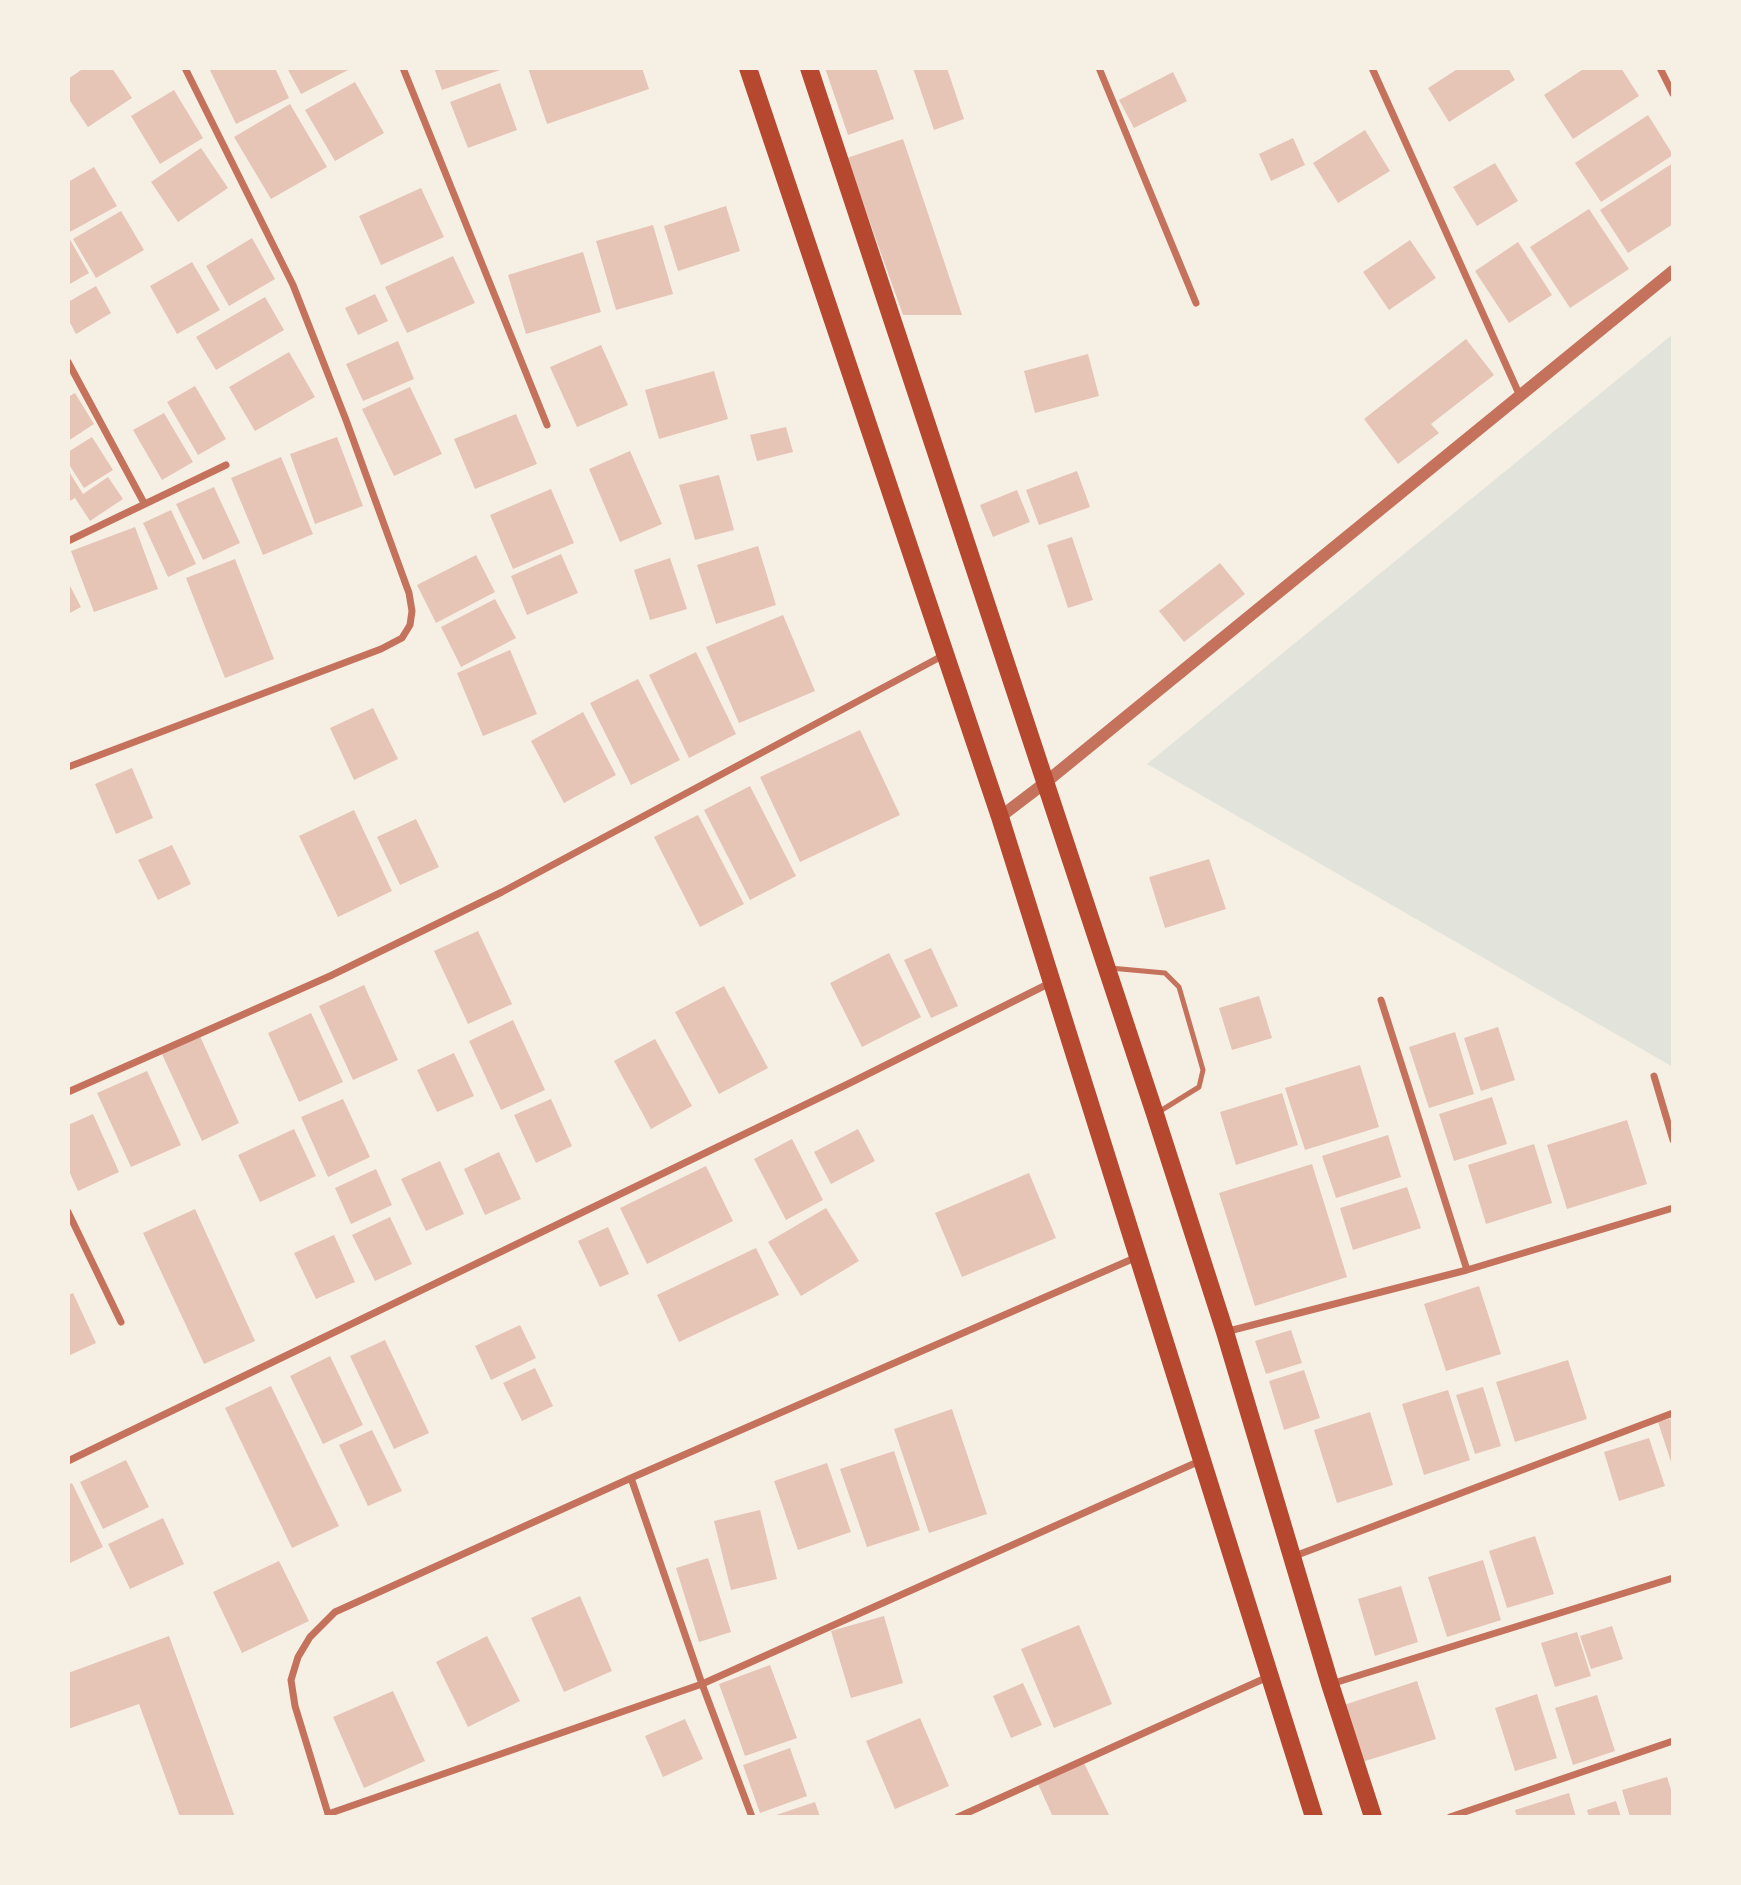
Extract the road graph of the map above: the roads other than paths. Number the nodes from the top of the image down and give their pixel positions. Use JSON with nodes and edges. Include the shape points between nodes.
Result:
{"nodes":[{"id":1,"x":185,"y":68,"type":"edge"},
{"id":2,"x":403,"y":68,"type":"edge"},
{"id":3,"x":748,"y":68,"type":"edge"},
{"id":4,"x":809,"y":68,"type":"edge"},
{"id":5,"x":1098,"y":68,"type":"edge"},
{"id":6,"x":1372,"y":68,"type":"edge"},
{"id":7,"x":1660,"y":68,"type":"edge"},
{"id":8,"x":1673,"y":93,"type":"edge"},
{"id":9,"x":1673,"y":271,"type":"edge"},
{"id":10,"x":1196,"y":303,"type":"dead end"},
{"id":11,"x":69,"y":367,"type":"edge"},
{"id":12,"x":1520,"y":396,"type":"junction"},
{"id":13,"x":547,"y":425,"type":"dead end"},
{"id":14,"x":226,"y":465,"type":"dead end"},
{"id":15,"x":144,"y":503,"type":"junction"},
{"id":16,"x":68,"y":541,"type":"edge"},
{"id":17,"x":945,"y":654,"type":"junction"},
{"id":18,"x":68,"y":767,"type":"edge"},
{"id":19,"x":1046,"y":782,"type":"junction"},
{"id":20,"x":1000,"y":817,"type":"junction"},
{"id":21,"x":1107,"y":967,"type":"junction"},
{"id":22,"x":1052,"y":982,"type":"junction"},
{"id":23,"x":1381,"y":1000,"type":"dead end"},
{"id":24,"x":1654,"y":1076,"type":"dead end"},
{"id":25,"x":68,"y":1092,"type":"edge"},
{"id":26,"x":1155,"y":1114,"type":"junction"},
{"id":27,"x":1673,"y":1140,"type":"edge"},
{"id":28,"x":1673,"y":1208,"type":"edge"},
{"id":29,"x":68,"y":1212,"type":"edge"},
{"id":30,"x":1138,"y":1257,"type":"junction"},
{"id":31,"x":1467,"y":1270,"type":"junction"},
{"id":32,"x":121,"y":1322,"type":"dead end"},
{"id":33,"x":1225,"y":1332,"type":"junction"},
{"id":34,"x":1673,"y":1413,"type":"edge"},
{"id":35,"x":1202,"y":1460,"type":"junction"},
{"id":36,"x":68,"y":1461,"type":"edge"},
{"id":37,"x":632,"y":1478,"type":"junction"},
{"id":38,"x":1292,"y":1557,"type":"junction"},
{"id":39,"x":1673,"y":1578,"type":"edge"},
{"id":40,"x":1270,"y":1676,"type":"junction"},
{"id":41,"x":702,"y":1684,"type":"junction"},
{"id":42,"x":1330,"y":1684,"type":"junction"},
{"id":43,"x":1673,"y":1741,"type":"edge"},
{"id":44,"x":329,"y":1815,"type":"edge"},
{"id":45,"x":752,"y":1817,"type":"edge"},
{"id":46,"x":958,"y":1817,"type":"edge"},
{"id":47,"x":1314,"y":1817,"type":"edge"},
{"id":48,"x":1373,"y":1817,"type":"edge"},
{"id":49,"x":1450,"y":1817,"type":"edge"}],
"edges":[{"from":1,"to":18,"type":"street","via":[[293,285],[409,593],[410,625],[402,638],[381,649]]},
{"from":2,"to":13,"type":"street"},
{"from":3,"to":17,"type":"main road"},
{"from":4,"to":19,"type":"main road"},
{"from":5,"to":10,"type":"street"},
{"from":6,"to":12,"type":"street"},
{"from":7,"to":8,"type":"street"},
{"from":9,"to":12,"type":"street"},
{"from":11,"to":15,"type":"street"},
{"from":12,"to":19,"type":"street"},
{"from":14,"to":15,"type":"street"},
{"from":15,"to":16,"type":"street"},
{"from":17,"to":20,"type":"main road"},
{"from":17,"to":25,"type":"street","via":[[502,892],[330,976]]},
{"from":19,"to":20,"type":"street"},
{"from":19,"to":21,"type":"main road"},
{"from":20,"to":22,"type":"main road"},
{"from":21,"to":26,"type":"main road"},
{"from":21,"to":26,"type":"lane","via":[[1166,973],[1179,987],[1203,1070],[1199,1087]]},
{"from":22,"to":30,"type":"main road"},
{"from":22,"to":36,"type":"street"},
{"from":23,"to":31,"type":"street"},
{"from":24,"to":27,"type":"street"},
{"from":26,"to":33,"type":"main road"},
{"from":28,"to":31,"type":"street"},
{"from":29,"to":32,"type":"street"},
{"from":30,"to":35,"type":"main road"},
{"from":30,"to":37,"type":"street"},
{"from":31,"to":33,"type":"street"},
{"from":33,"to":38,"type":"main road"},
{"from":34,"to":38,"type":"street"},
{"from":35,"to":40,"type":"main road"},
{"from":35,"to":41,"type":"street"},
{"from":37,"to":41,"type":"street"},
{"from":37,"to":44,"type":"street","via":[[335,1612],[310,1637],[291,1680]]},
{"from":38,"to":42,"type":"main road"},
{"from":39,"to":42,"type":"street"},
{"from":40,"to":46,"type":"street"},
{"from":40,"to":47,"type":"main road"},
{"from":41,"to":44,"type":"street"},
{"from":41,"to":45,"type":"street"},
{"from":42,"to":48,"type":"main road"},
{"from":43,"to":49,"type":"street"}]}
